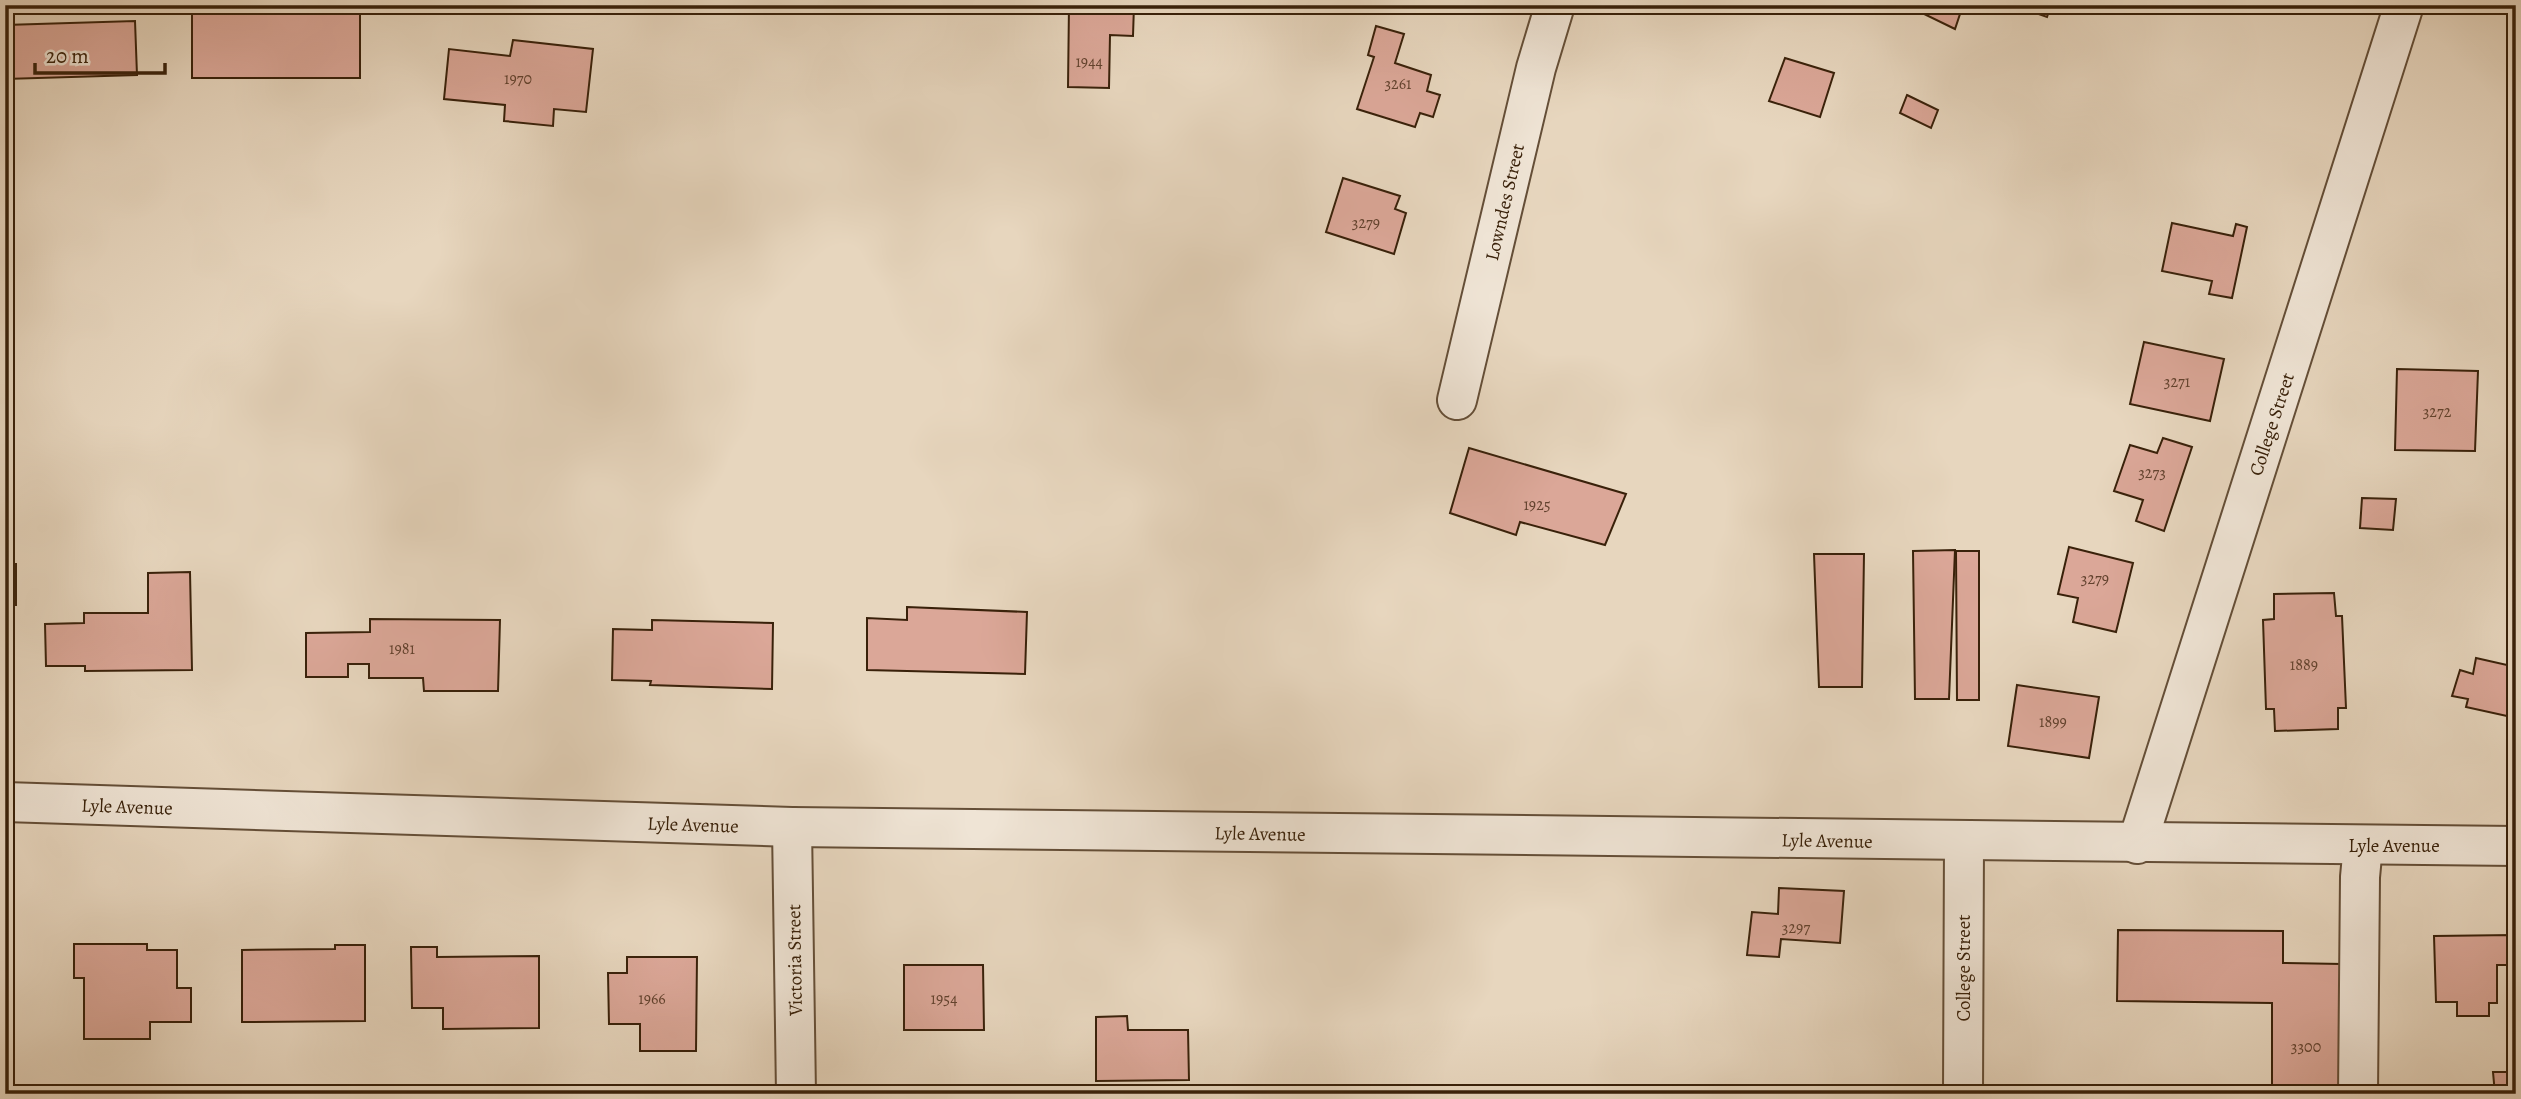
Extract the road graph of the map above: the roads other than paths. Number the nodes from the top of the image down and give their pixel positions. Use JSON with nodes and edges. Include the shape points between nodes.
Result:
{"nodes":[{"id":1,"x":1556,"y":5,"type":"edge"},
{"id":2,"x":2404,"y":5,"type":"edge"},
{"id":3,"x":1457,"y":400,"type":"dead end"},
{"id":4,"x":5,"y":802,"type":"edge"},
{"id":5,"x":792,"y":827,"type":"junction"},
{"id":6,"x":1964,"y":842,"type":"junction"},
{"id":7,"x":2137,"y":844,"type":"junction"},
{"id":8,"x":2363,"y":845,"type":"junction"},
{"id":9,"x":2516,"y":846,"type":"edge"},
{"id":10,"x":796,"y":1094,"type":"edge"},
{"id":11,"x":1963,"y":1094,"type":"edge"},
{"id":12,"x":2358,"y":1094,"type":"edge"}],
"edges":[{"from":1,"to":3,"type":"street","name":"Lowndes Street","via":[[1536,68]]},
{"from":2,"to":7,"type":"street","name":"College Street"},
{"from":4,"to":5,"type":"street","name":"Lyle Avenue"},
{"from":5,"to":6,"type":"street","name":"Lyle Avenue"},
{"from":5,"to":10,"type":"street","name":"Victoria Street"},
{"from":6,"to":7,"type":"street","name":"Lyle Avenue"},
{"from":6,"to":11,"type":"street","name":"College Street"},
{"from":7,"to":8,"type":"street","name":"Lyle Avenue"},
{"from":8,"to":9,"type":"street","name":"Lyle Avenue"},
{"from":8,"to":12,"type":"street"}]}
